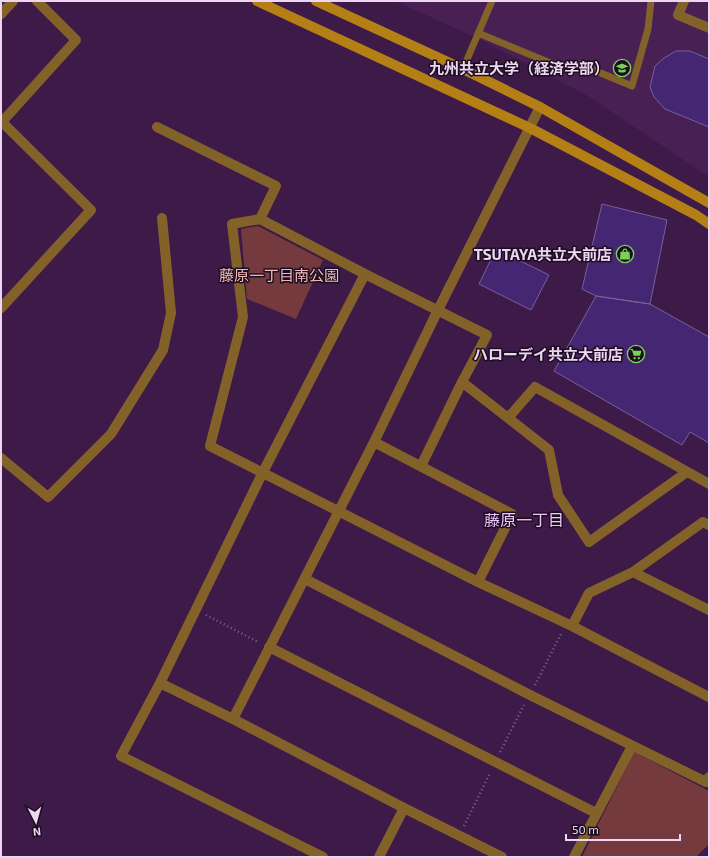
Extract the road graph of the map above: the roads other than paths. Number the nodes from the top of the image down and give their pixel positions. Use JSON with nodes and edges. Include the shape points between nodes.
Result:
{"nodes":[{"id":1,"x":13,"y":1,"type":"edge"},
{"id":2,"x":37,"y":1,"type":"edge"},
{"id":3,"x":258,"y":1,"type":"edge"},
{"id":4,"x":316,"y":1,"type":"edge"},
{"id":5,"x":492,"y":1,"type":"edge"},
{"id":6,"x":651,"y":1,"type":"edge"},
{"id":7,"x":684,"y":1,"type":"edge"},
{"id":8,"x":1,"y":14,"type":"edge"},
{"id":9,"x":709,"y":28,"type":"edge"},
{"id":10,"x":478,"y":33,"type":"junction"},
{"id":11,"x":463,"y":69,"type":"junction"},
{"id":12,"x":540,"y":107,"type":"junction"},
{"id":13,"x":2,"y":123,"type":"edge"},
{"id":14,"x":157,"y":127,"type":"dead end"},
{"id":15,"x":530,"y":128,"type":"junction"},
{"id":16,"x":709,"y":203,"type":"edge"},
{"id":17,"x":162,"y":218,"type":"dead end"},
{"id":18,"x":260,"y":219,"type":"junction"},
{"id":19,"x":709,"y":224,"type":"edge"},
{"id":20,"x":364,"y":274,"type":"junction"},
{"id":21,"x":1,"y":308,"type":"edge"},
{"id":22,"x":438,"y":310,"type":"junction"},
{"id":23,"x":462,"y":382,"type":"junction"},
{"id":24,"x":508,"y":418,"type":"junction"},
{"id":25,"x":374,"y":442,"type":"junction"},
{"id":26,"x":1,"y":458,"type":"edge"},
{"id":27,"x":421,"y":466,"type":"junction"},
{"id":28,"x":687,"y":472,"type":"junction"},
{"id":29,"x":262,"y":474,"type":"junction"},
{"id":30,"x":709,"y":484,"type":"edge"},
{"id":31,"x":339,"y":511,"type":"junction"},
{"id":32,"x":707,"y":521,"type":"edge"},
{"id":33,"x":633,"y":572,"type":"junction"},
{"id":34,"x":305,"y":579,"type":"junction"},
{"id":35,"x":478,"y":582,"type":"junction"},
{"id":36,"x":709,"y":610,"type":"edge"},
{"id":37,"x":569,"y":625,"type":"junction"},
{"id":38,"x":270,"y":648,"type":"junction"},
{"id":39,"x":160,"y":683,"type":"junction"},
{"id":40,"x":709,"y":697,"type":"edge"},
{"id":41,"x":233,"y":719,"type":"junction"},
{"id":42,"x":632,"y":746,"type":"junction"},
{"id":43,"x":709,"y":777,"type":"edge"},
{"id":44,"x":404,"y":808,"type":"junction"},
{"id":45,"x":596,"y":813,"type":"junction"},
{"id":46,"x":323,"y":857,"type":"edge"},
{"id":47,"x":379,"y":857,"type":"edge"},
{"id":48,"x":502,"y":857,"type":"edge"},
{"id":49,"x":574,"y":857,"type":"edge"}],
"edges":[{"from":1,"to":8,"type":"street"},
{"from":2,"to":13,"type":"street","via":[[76,40]]},
{"from":3,"to":15,"type":"street"},
{"from":4,"to":11,"type":"street"},
{"from":5,"to":10,"type":"lane"},
{"from":6,"to":10,"type":"lane","via":[[648,29],[632,86],[579,64],[565,69]]},
{"from":7,"to":9,"type":"street","via":[[678,15]]},
{"from":10,"to":11,"type":"lane"},
{"from":11,"to":12,"type":"street"},
{"from":12,"to":15,"type":"street"},
{"from":12,"to":16,"type":"street"},
{"from":13,"to":21,"type":"street","via":[[91,210]]},
{"from":14,"to":18,"type":"street","via":[[276,186]]},
{"from":15,"to":19,"type":"street"},
{"from":15,"to":22,"type":"street"},
{"from":17,"to":26,"type":"street","via":[[172,313],[163,350],[111,434],[48,497]]},
{"from":18,"to":20,"type":"street"},
{"from":18,"to":29,"type":"street","via":[[232,224],[243,317],[210,446]]},
{"from":20,"to":22,"type":"street"},
{"from":20,"to":29,"type":"street"},
{"from":22,"to":23,"type":"street","via":[[486,335]]},
{"from":22,"to":25,"type":"street"},
{"from":23,"to":24,"type":"street"},
{"from":23,"to":27,"type":"street"},
{"from":24,"to":28,"type":"street","via":[[535,387]]},
{"from":24,"to":28,"type":"street","via":[[549,450],[558,495],[590,542]]},
{"from":25,"to":27,"type":"street"},
{"from":25,"to":31,"type":"street"},
{"from":27,"to":35,"type":"street","via":[[512,514]]},
{"from":28,"to":30,"type":"street"},
{"from":29,"to":31,"type":"street"},
{"from":29,"to":39,"type":"street"},
{"from":31,"to":34,"type":"street"},
{"from":31,"to":35,"type":"street"},
{"from":32,"to":33,"type":"street"},
{"from":33,"to":36,"type":"street"},
{"from":33,"to":37,"type":"street","via":[[589,593]]},
{"from":34,"to":38,"type":"street"},
{"from":34,"to":42,"type":"street"},
{"from":35,"to":37,"type":"street"},
{"from":37,"to":40,"type":"street"},
{"from":38,"to":41,"type":"street"},
{"from":38,"to":45,"type":"street"},
{"from":39,"to":41,"type":"street"},
{"from":39,"to":46,"type":"street","via":[[121,756]]},
{"from":41,"to":44,"type":"street"},
{"from":42,"to":43,"type":"street","via":[[706,782]]},
{"from":42,"to":45,"type":"street"},
{"from":44,"to":47,"type":"street"},
{"from":44,"to":48,"type":"street"},
{"from":45,"to":49,"type":"street"}]}
